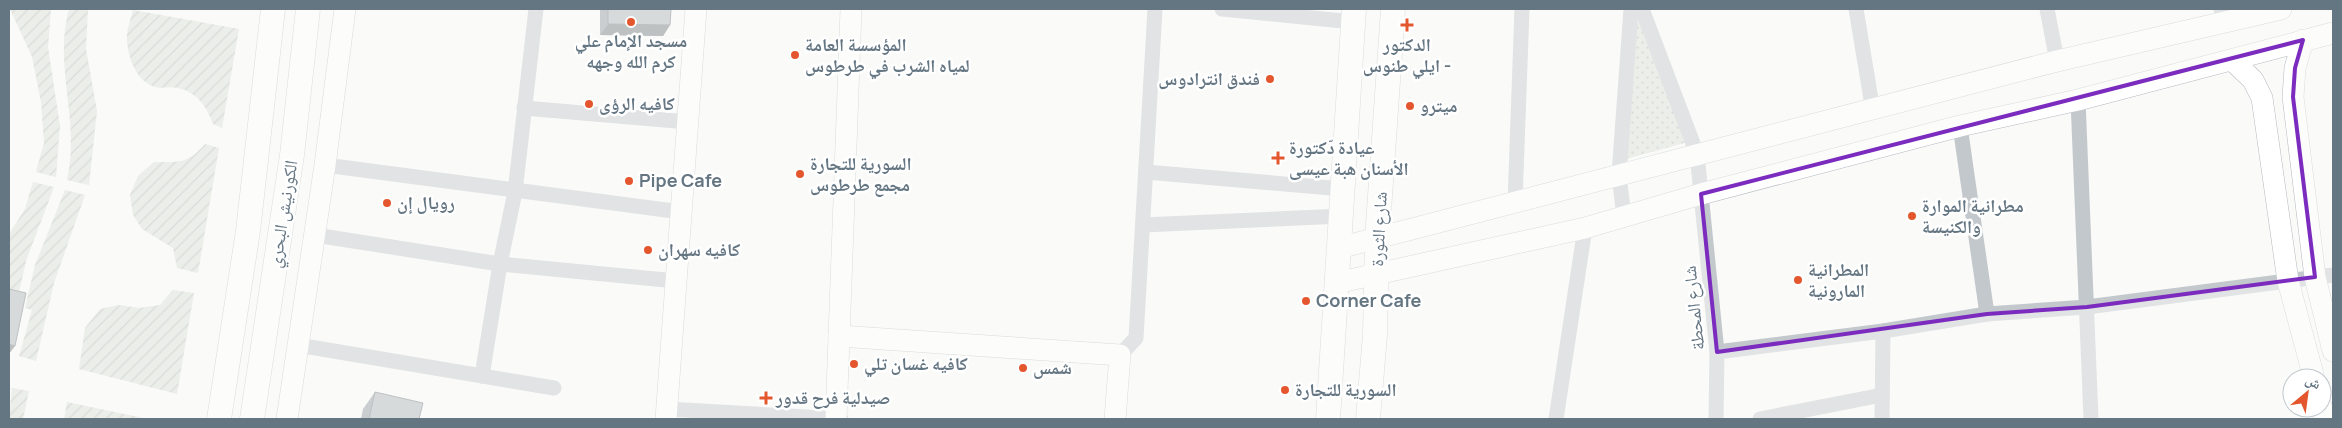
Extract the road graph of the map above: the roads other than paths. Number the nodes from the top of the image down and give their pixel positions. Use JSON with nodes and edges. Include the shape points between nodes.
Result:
{"nodes":[{"id":1,"x":273,"y":9,"type":"edge"},
{"id":2,"x":308,"y":9,"type":"edge"},
{"id":3,"x":345,"y":9,"type":"edge"},
{"id":4,"x":536,"y":9,"type":"edge"},
{"id":5,"x":696,"y":9,"type":"edge"},
{"id":6,"x":850,"y":9,"type":"edge"},
{"id":7,"x":1155,"y":9,"type":"edge"},
{"id":8,"x":1222,"y":9,"type":"edge"},
{"id":9,"x":1393,"y":9,"type":"edge"},
{"id":10,"x":1522,"y":9,"type":"edge"},
{"id":11,"x":1631,"y":9,"type":"edge"},
{"id":12,"x":1642,"y":9,"type":"edge"},
{"id":13,"x":1856,"y":9,"type":"edge"},
{"id":14,"x":2047,"y":9,"type":"edge"},
{"id":15,"x":2281,"y":9,"type":"edge"},
{"id":16,"x":1353,"y":15,"type":"edge"},
{"id":17,"x":2223,"y":16,"type":"edge"},
{"id":18,"x":2333,"y":32,"type":"edge"},
{"id":19,"x":2303,"y":40,"type":"junction"},
{"id":20,"x":2232,"y":60,"type":"junction"},
{"id":21,"x":2057,"y":61,"type":"junction"},
{"id":22,"x":2078,"y":100,"type":"junction"},
{"id":23,"x":524,"y":108,"type":"junction"},
{"id":24,"x":1873,"y":111,"type":"junction"},
{"id":25,"x":688,"y":122,"type":"junction"},
{"id":26,"x":1960,"y":126,"type":"junction"},
{"id":27,"x":1698,"y":154,"type":"junction"},
{"id":28,"x":325,"y":165,"type":"junction"},
{"id":29,"x":1146,"y":172,"type":"junction"},
{"id":30,"x":1618,"y":175,"type":"junction"},
{"id":31,"x":1343,"y":189,"type":"junction"},
{"id":32,"x":515,"y":192,"type":"junction"},
{"id":33,"x":1701,"y":194,"type":"junction"},
{"id":34,"x":1515,"y":202,"type":"junction"},
{"id":35,"x":681,"y":212,"type":"junction"},
{"id":36,"x":1341,"y":216,"type":"junction"},
{"id":37,"x":1624,"y":217,"type":"junction"},
{"id":38,"x":1143,"y":225,"type":"junction"},
{"id":39,"x":1585,"y":228,"type":"junction"},
{"id":40,"x":315,"y":235,"type":"junction"},
{"id":41,"x":1377,"y":239,"type":"junction"},
{"id":42,"x":1340,"y":248,"type":"junction"},
{"id":43,"x":500,"y":264,"type":"junction"},
{"id":44,"x":1376,"y":275,"type":"junction"},
{"id":45,"x":2324,"y":276,"type":"edge"},
{"id":46,"x":676,"y":281,"type":"junction"},
{"id":47,"x":2288,"y":281,"type":"junction"},
{"id":48,"x":1336,"y":283,"type":"junction"},
{"id":49,"x":2087,"y":307,"type":"junction"},
{"id":50,"x":1987,"y":314,"type":"junction"},
{"id":51,"x":1883,"y":331,"type":"junction"},
{"id":52,"x":839,"y":336,"type":"junction"},
{"id":53,"x":298,"y":344,"type":"junction"},
{"id":54,"x":2333,"y":350,"type":"edge"},
{"id":55,"x":1717,"y":352,"type":"junction"},
{"id":56,"x":1120,"y":354,"type":"junction"},
{"id":57,"x":2311,"y":368,"type":"edge"},
{"id":58,"x":482,"y":376,"type":"junction"},
{"id":59,"x":554,"y":388,"type":"dead end"},
{"id":60,"x":1882,"y":395,"type":"junction"},
{"id":61,"x":667,"y":414,"type":"edge"},
{"id":62,"x":219,"y":419,"type":"edge"},
{"id":63,"x":252,"y":419,"type":"edge"},
{"id":64,"x":287,"y":419,"type":"edge"},
{"id":65,"x":836,"y":419,"type":"edge"},
{"id":66,"x":841,"y":419,"type":"edge"},
{"id":67,"x":1115,"y":419,"type":"edge"},
{"id":68,"x":1328,"y":419,"type":"edge"},
{"id":69,"x":1368,"y":419,"type":"edge"},
{"id":70,"x":1556,"y":419,"type":"edge"},
{"id":71,"x":1716,"y":419,"type":"edge"},
{"id":72,"x":1760,"y":419,"type":"edge"},
{"id":73,"x":1882,"y":419,"type":"edge"},
{"id":74,"x":2091,"y":419,"type":"edge"}],
"edges":[{"from":1,"to":62,"type":"main road","name":"الكورنيش البحري","via":[[248,231]]},
{"from":2,"to":63,"type":"main road","name":"الكورنيش البحري","via":[[292,155]]},
{"from":3,"to":28,"type":"street"},
{"from":4,"to":23,"type":"street"},
{"from":5,"to":25,"type":"street"},
{"from":6,"to":52,"type":"street"},
{"from":7,"to":29,"type":"street"},
{"from":8,"to":16,"type":"street"},
{"from":9,"to":41,"type":"main road","name":"شارع الثورة"},
{"from":10,"to":34,"type":"street"},
{"from":11,"to":30,"type":"street"},
{"from":12,"to":27,"type":"street","name":"شارع المحطة"},
{"from":13,"to":24,"type":"street"},
{"from":14,"to":21,"type":"street"},
{"from":15,"to":17,"type":"street"},
{"from":16,"to":31,"type":"main road"},
{"from":17,"to":21,"type":"street"},
{"from":18,"to":19,"type":"street"},
{"from":19,"to":20,"type":"street"},
{"from":19,"to":45,"type":"street","via":[[2295,68],[2293,97]]},
{"from":20,"to":22,"type":"street"},
{"from":20,"to":47,"type":"street","via":[[2253,80],[2262,98]]},
{"from":21,"to":24,"type":"street"},
{"from":22,"to":26,"type":"street"},
{"from":22,"to":49,"type":"street"},
{"from":23,"to":25,"type":"street"},
{"from":23,"to":32,"type":"street"},
{"from":24,"to":27,"type":"street"},
{"from":25,"to":35,"type":"street"},
{"from":26,"to":33,"type":"street"},
{"from":26,"to":50,"type":"street"},
{"from":27,"to":30,"type":"street"},
{"from":27,"to":33,"type":"street","name":"شارع المحطة"},
{"from":28,"to":32,"type":"street"},
{"from":28,"to":40,"type":"street"},
{"from":29,"to":31,"type":"street"},
{"from":29,"to":38,"type":"street"},
{"from":30,"to":34,"type":"street"},
{"from":30,"to":37,"type":"street"},
{"from":31,"to":36,"type":"main road"},
{"from":32,"to":35,"type":"street"},
{"from":32,"to":43,"type":"street"},
{"from":33,"to":37,"type":"street"},
{"from":33,"to":55,"type":"street","name":"شارع المحطة"},
{"from":34,"to":41,"type":"street"},
{"from":35,"to":46,"type":"street"},
{"from":36,"to":38,"type":"street"},
{"from":36,"to":42,"type":"main road"},
{"from":37,"to":39,"type":"street"},
{"from":38,"to":56,"type":"street","via":[[1136,338]]},
{"from":39,"to":44,"type":"street"},
{"from":39,"to":70,"type":"street"},
{"from":40,"to":43,"type":"street"},
{"from":40,"to":53,"type":"street"},
{"from":41,"to":42,"type":"street"},
{"from":41,"to":44,"type":"main road","name":"شارع الثورة"},
{"from":42,"to":48,"type":"main road"},
{"from":43,"to":46,"type":"street"},
{"from":43,"to":58,"type":"street"},
{"from":44,"to":48,"type":"street"},
{"from":44,"to":69,"type":"main road","name":"شارع الثورة"},
{"from":45,"to":47,"type":"street"},
{"from":45,"to":54,"type":"street"},
{"from":46,"to":61,"type":"street"},
{"from":47,"to":49,"type":"street"},
{"from":47,"to":57,"type":"street"},
{"from":48,"to":68,"type":"main road"},
{"from":49,"to":50,"type":"street"},
{"from":49,"to":74,"type":"street"},
{"from":50,"to":51,"type":"street"},
{"from":51,"to":55,"type":"street"},
{"from":51,"to":60,"type":"street"},
{"from":52,"to":56,"type":"street"},
{"from":52,"to":65,"type":"street"},
{"from":53,"to":58,"type":"street"},
{"from":53,"to":64,"type":"street"},
{"from":55,"to":71,"type":"street","name":"شارع المحطة"},
{"from":56,"to":67,"type":"street"},
{"from":58,"to":59,"type":"street"},
{"from":60,"to":72,"type":"street"},
{"from":60,"to":73,"type":"street"},
{"from":61,"to":65,"type":"street"},
{"from":65,"to":66,"type":"street"}]}
